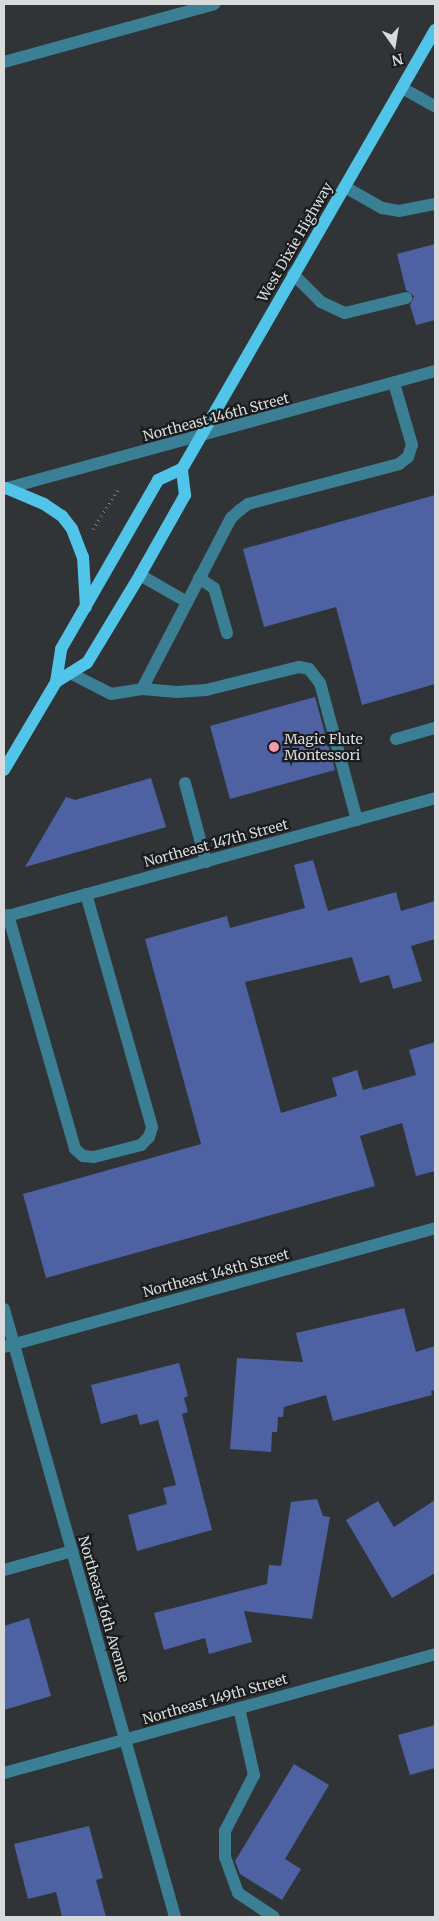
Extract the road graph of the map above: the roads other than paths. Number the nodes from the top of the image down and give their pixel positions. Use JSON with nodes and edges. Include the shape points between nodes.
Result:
{"nodes":[{"id":1,"x":214,"y":4,"type":"edge"},
{"id":2,"x":435,"y":30,"type":"edge"},
{"id":3,"x":4,"y":62,"type":"edge"},
{"id":4,"x":402,"y":88,"type":"junction"},
{"id":5,"x":435,"y":106,"type":"edge"},
{"id":6,"x":344,"y":187,"type":"junction"},
{"id":7,"x":435,"y":204,"type":"edge"},
{"id":8,"x":293,"y":274,"type":"junction"},
{"id":9,"x":406,"y":298,"type":"dead end"},
{"id":10,"x":435,"y":371,"type":"edge"},
{"id":11,"x":394,"y":383,"type":"junction"},
{"id":12,"x":200,"y":437,"type":"junction"},
{"id":13,"x":182,"y":469,"type":"junction"},
{"id":14,"x":5,"y":489,"type":"edge"},
{"id":15,"x":140,"y":576,"type":"junction"},
{"id":16,"x":199,"y":578,"type":"junction"},
{"id":17,"x":187,"y":602,"type":"junction"},
{"id":18,"x":86,"y":607,"type":"junction"},
{"id":19,"x":227,"y":633,"type":"dead end"},
{"id":20,"x":70,"y":673,"type":"junction"},
{"id":21,"x":56,"y":682,"type":"junction"},
{"id":22,"x":142,"y":689,"type":"junction"},
{"id":23,"x":435,"y":728,"type":"edge"},
{"id":24,"x":396,"y":739,"type":"dead end"},
{"id":25,"x":4,"y":770,"type":"edge"},
{"id":26,"x":185,"y":783,"type":"dead end"},
{"id":27,"x":435,"y":798,"type":"edge"},
{"id":28,"x":357,"y":820,"type":"junction"},
{"id":29,"x":206,"y":862,"type":"junction"},
{"id":30,"x":86,"y":894,"type":"junction"},
{"id":31,"x":6,"y":916,"type":"edge"},
{"id":32,"x":435,"y":1228,"type":"edge"},
{"id":33,"x":4,"y":1309,"type":"edge"},
{"id":34,"x":9,"y":1345,"type":"edge"},
{"id":35,"x":72,"y":1551,"type":"junction"},
{"id":36,"x":4,"y":1570,"type":"edge"},
{"id":37,"x":435,"y":1654,"type":"edge"},
{"id":38,"x":238,"y":1708,"type":"junction"},
{"id":39,"x":127,"y":1739,"type":"junction"},
{"id":40,"x":4,"y":1773,"type":"edge"},
{"id":41,"x":175,"y":1917,"type":"edge"},
{"id":42,"x":274,"y":1917,"type":"edge"}],
"edges":[{"from":1,"to":3,"type":"street"},
{"from":2,"to":4,"type":"main road","name":"West Dixie Highway"},
{"from":4,"to":5,"type":"street"},
{"from":4,"to":6,"type":"main road","name":"West Dixie Highway"},
{"from":6,"to":7,"type":"street","via":[[382,208],[399,211]]},
{"from":6,"to":8,"type":"main road","name":"West Dixie Highway"},
{"from":8,"to":9,"type":"street","via":[[322,302],[345,313]]},
{"from":8,"to":12,"type":"main road","name":"West Dixie Highway"},
{"from":10,"to":11,"type":"street","name":"Northeast 146th Street"},
{"from":11,"to":12,"type":"street","name":"Northeast 146th Street"},
{"from":11,"to":16,"type":"street","via":[[412,445],[408,457],[399,464],[248,504],[231,518]]},
{"from":12,"to":13,"type":"main road","name":"West Dixie Highway"},
{"from":12,"to":14,"type":"street","name":"Northeast 146th Street"},
{"from":13,"to":15,"type":"main road","via":[[185,495]]},
{"from":13,"to":18,"type":"main road","via":[[158,480]]},
{"from":14,"to":18,"type":"main road","via":[[44,504],[62,516],[72,529],[83,557]]},
{"from":15,"to":17,"type":"street"},
{"from":15,"to":20,"type":"main road","via":[[87,664]]},
{"from":16,"to":17,"type":"street"},
{"from":16,"to":19,"type":"street","via":[[214,588]]},
{"from":17,"to":22,"type":"street"},
{"from":18,"to":21,"type":"main road","via":[[61,649]]},
{"from":20,"to":21,"type":"main road"},
{"from":20,"to":22,"type":"street","via":[[112,694]]},
{"from":21,"to":25,"type":"main road"},
{"from":22,"to":28,"type":"street","via":[[206,690],[300,668],[309,669],[320,683]]},
{"from":23,"to":24,"type":"street"},
{"from":26,"to":29,"type":"street"},
{"from":27,"to":28,"type":"street","name":"Northeast 147th Street"},
{"from":28,"to":29,"type":"street","name":"Northeast 147th Street"},
{"from":29,"to":30,"type":"street","name":"Northeast 147th Street"},
{"from":30,"to":31,"type":"street","name":"Northeast 147th Street"},
{"from":30,"to":31,"type":"street","via":[[152,1126],[149,1137],[141,1145],[94,1157],[83,1156],[75,1149]]},
{"from":32,"to":34,"type":"street","name":"Northeast 148th Street"},
{"from":33,"to":34,"type":"street","name":"Northeast 16th Avenue"},
{"from":34,"to":35,"type":"street","name":"Northeast 16th Avenue"},
{"from":35,"to":36,"type":"street"},
{"from":35,"to":39,"type":"street","name":"Northeast 16th Avenue"},
{"from":37,"to":38,"type":"street","name":"Northeast 149th Street"},
{"from":38,"to":39,"type":"street","name":"Northeast 149th Street"},
{"from":38,"to":42,"type":"street","via":[[254,1775],[225,1831],[225,1857],[238,1893]]},
{"from":39,"to":40,"type":"street","name":"Northeast 149th Street"},
{"from":39,"to":41,"type":"street","name":"Northeast 16th Avenue"}]}
